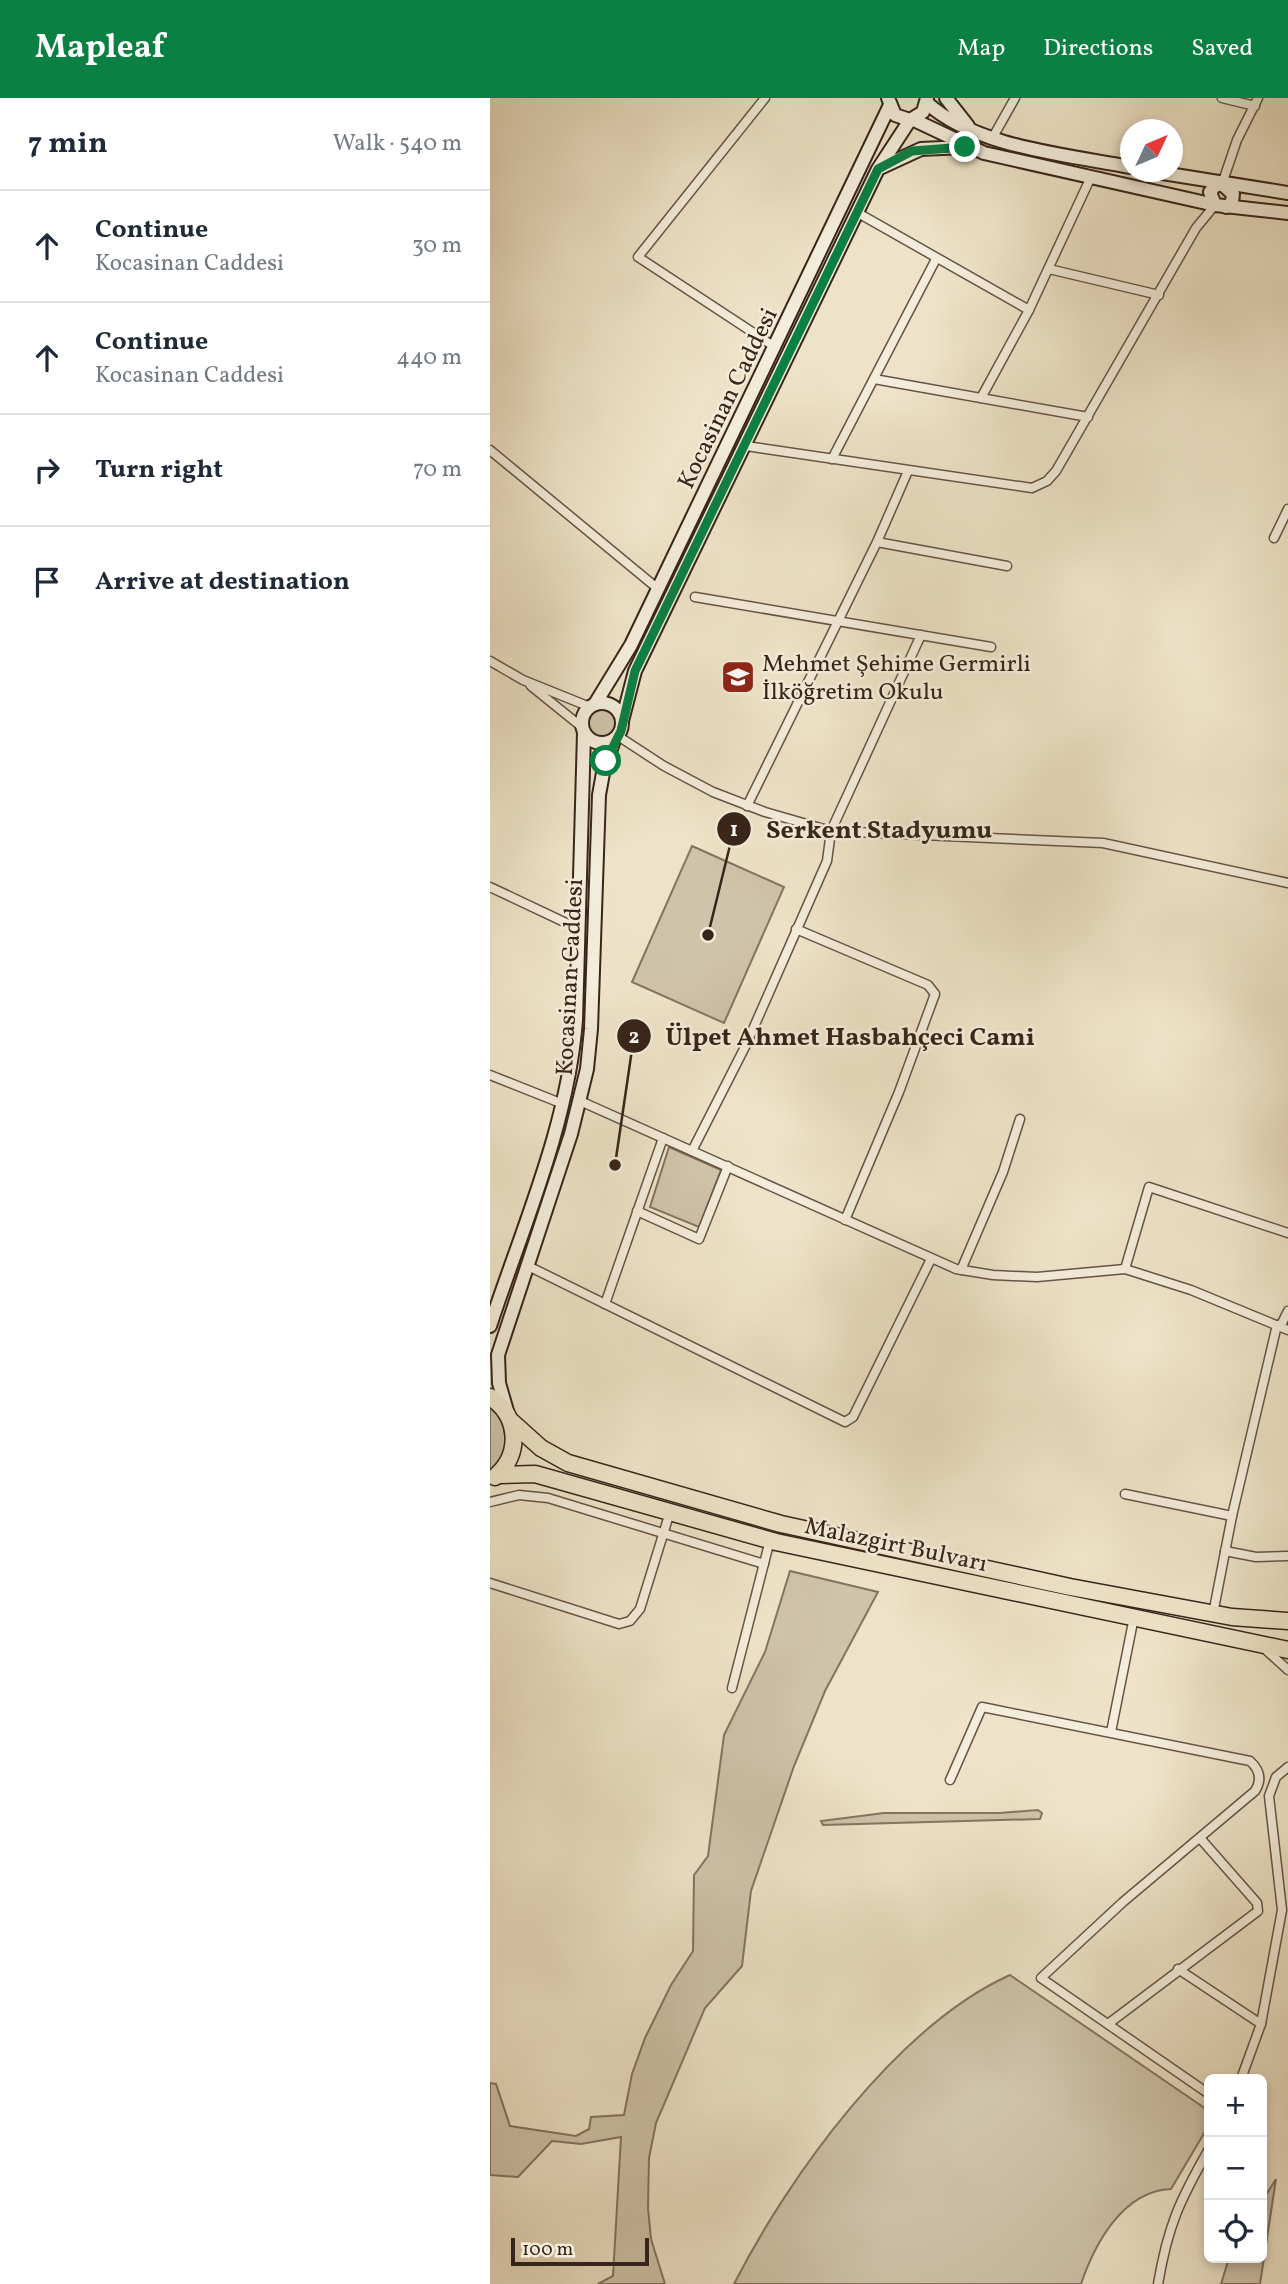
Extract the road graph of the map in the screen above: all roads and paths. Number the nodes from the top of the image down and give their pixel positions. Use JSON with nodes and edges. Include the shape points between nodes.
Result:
{"nodes":[{"id":1,"x":765,"y":98,"type":"edge"},
{"id":2,"x":946,"y":98,"type":"edge"},
{"id":3,"x":1015,"y":98,"type":"edge"},
{"id":4,"x":1222,"y":98,"type":"edge"},
{"id":5,"x":887,"y":101,"type":"edge"},
{"id":6,"x":927,"y":101,"type":"edge"},
{"id":7,"x":1257,"y":102,"type":"edge"},
{"id":8,"x":911,"y":119,"type":"junction"},
{"id":9,"x":976,"y":132,"type":"junction"},
{"id":10,"x":993,"y":136,"type":"junction"},
{"id":11,"x":965,"y":147,"type":"junction"},
{"id":12,"x":1120,"y":165,"type":"edge"},
{"id":13,"x":878,"y":169,"type":"junction"},
{"id":14,"x":1183,"y":177,"type":"edge"},
{"id":15,"x":1090,"y":179,"type":"junction"},
{"id":16,"x":1222,"y":184,"type":"junction"},
{"id":17,"x":1288,"y":193,"type":"edge"},
{"id":18,"x":1220,"y":206,"type":"junction"},
{"id":19,"x":1288,"y":212,"type":"edge"},
{"id":20,"x":858,"y":213,"type":"junction"},
{"id":21,"x":936,"y":259,"type":"junction"},
{"id":22,"x":1049,"y":269,"type":"junction"},
{"id":23,"x":1159,"y":295,"type":"junction"},
{"id":24,"x":1029,"y":310,"type":"junction"},
{"id":25,"x":775,"y":347,"type":"junction"},
{"id":26,"x":874,"y":379,"type":"junction"},
{"id":27,"x":981,"y":398,"type":"junction"},
{"id":28,"x":1088,"y":417,"type":"junction"},
{"id":29,"x":746,"y":446,"type":"junction"},
{"id":30,"x":490,"y":450,"type":"edge"},
{"id":31,"x":832,"y":459,"type":"junction"},
{"id":32,"x":908,"y":471,"type":"junction"},
{"id":33,"x":1288,"y":509,"type":"edge"},
{"id":34,"x":1274,"y":538,"type":"dead end"},
{"id":35,"x":877,"y":542,"type":"junction"},
{"id":36,"x":1007,"y":566,"type":"dead end"},
{"id":37,"x":657,"y":588,"type":"junction"},
{"id":38,"x":695,"y":597,"type":"dead end"},
{"id":39,"x":838,"y":621,"type":"junction"},
{"id":40,"x":921,"y":635,"type":"junction"},
{"id":41,"x":991,"y":647,"type":"dead end"},
{"id":42,"x":490,"y":661,"type":"edge"},
{"id":43,"x":523,"y":680,"type":"junction"},
{"id":44,"x":592,"y":706,"type":"junction"},
{"id":45,"x":622,"y":721,"type":"junction"},
{"id":46,"x":584,"y":731,"type":"junction"},
{"id":47,"x":616,"y":738,"type":"junction"},
{"id":48,"x":747,"y":806,"type":"junction"},
{"id":49,"x":831,"y":831,"type":"junction"},
{"id":50,"x":1288,"y":883,"type":"edge"},
{"id":51,"x":490,"y":887,"type":"edge"},
{"id":52,"x":579,"y":929,"type":"junction"},
{"id":53,"x":796,"y":929,"type":"junction"},
{"id":54,"x":490,"y":1075,"type":"edge"},
{"id":55,"x":580,"y":1101,"type":"junction"},
{"id":56,"x":564,"y":1104,"type":"junction"},
{"id":57,"x":1020,"y":1119,"type":"dead end"},
{"id":58,"x":663,"y":1138,"type":"junction"},
{"id":59,"x":692,"y":1151,"type":"junction"},
{"id":60,"x":728,"y":1167,"type":"junction"},
{"id":61,"x":637,"y":1211,"type":"junction"},
{"id":62,"x":845,"y":1220,"type":"junction"},
{"id":63,"x":1288,"y":1233,"type":"edge"},
{"id":64,"x":931,"y":1259,"type":"junction"},
{"id":65,"x":526,"y":1265,"type":"junction"},
{"id":66,"x":1125,"y":1269,"type":"junction"},
{"id":67,"x":961,"y":1270,"type":"junction"},
{"id":68,"x":605,"y":1304,"type":"junction"},
{"id":69,"x":1288,"y":1311,"type":"edge"},
{"id":70,"x":490,"y":1326,"type":"edge"},
{"id":71,"x":1282,"y":1327,"type":"edge"},
{"id":72,"x":490,"y":1397,"type":"edge"},
{"id":73,"x":510,"y":1418,"type":"junction"},
{"id":74,"x":494,"y":1478,"type":"edge"},
{"id":75,"x":1125,"y":1494,"type":"dead end"},
{"id":76,"x":490,"y":1502,"type":"edge"},
{"id":77,"x":670,"y":1512,"type":"junction"},
{"id":78,"x":1232,"y":1516,"type":"junction"},
{"id":79,"x":664,"y":1532,"type":"junction"},
{"id":80,"x":770,"y":1540,"type":"junction"},
{"id":81,"x":1225,"y":1551,"type":"junction"},
{"id":82,"x":1288,"y":1556,"type":"edge"},
{"id":83,"x":764,"y":1564,"type":"junction"},
{"id":84,"x":490,"y":1583,"type":"edge"},
{"id":85,"x":1213,"y":1614,"type":"junction"},
{"id":86,"x":1134,"y":1617,"type":"junction"},
{"id":87,"x":1288,"y":1621,"type":"edge"},
{"id":88,"x":1247,"y":1641,"type":"junction"},
{"id":89,"x":1288,"y":1650,"type":"edge"},
{"id":90,"x":1288,"y":1670,"type":"edge"},
{"id":91,"x":732,"y":1688,"type":"dead end"},
{"id":92,"x":1111,"y":1732,"type":"junction"},
{"id":93,"x":1288,"y":1767,"type":"edge"},
{"id":94,"x":1259,"y":1779,"type":"junction"},
{"id":95,"x":950,"y":1780,"type":"dead end"},
{"id":96,"x":1273,"y":1785,"type":"junction"},
{"id":97,"x":1200,"y":1838,"type":"junction"},
{"id":98,"x":1285,"y":1911,"type":"edge"},
{"id":99,"x":1178,"y":1969,"type":"junction"},
{"id":100,"x":1108,"y":2024,"type":"junction"},
{"id":101,"x":1261,"y":2024,"type":"junction"},
{"id":102,"x":1243,"y":2074,"type":"edge"},
{"id":103,"x":1204,"y":2091,"type":"edge"},
{"id":104,"x":1204,"y":2158,"type":"edge"},
{"id":105,"x":1158,"y":2284,"type":"edge"}],
"edges":[{"from":1,"to":25,"type":"street","via":[[638,257]]},
{"from":2,"to":9,"type":"main road"},
{"from":3,"to":10,"type":"street"},
{"from":4,"to":7,"type":"street"},
{"from":5,"to":8,"type":"main road","via":[[900,118]]},
{"from":5,"to":25,"type":"main road","name":"Kocasinan Caddesi"},
{"from":6,"to":8,"type":"main road","name":"Kocasinan Caddesi","via":[[923,112]]},
{"from":6,"to":9,"type":"main road","via":[[958,126]]},
{"from":7,"to":16,"type":"street"},
{"from":8,"to":11,"type":"main road"},
{"from":8,"to":13,"type":"main road","name":"Kocasinan Caddesi"},
{"from":9,"to":10,"type":"main road"},
{"from":10,"to":12,"type":"main road"},
{"from":11,"to":13,"type":"main road","via":[[912,151]]},
{"from":11,"to":15,"type":"main road"},
{"from":13,"to":20,"type":"main road","name":"Kocasinan Caddesi"},
{"from":14,"to":16,"type":"main road"},
{"from":15,"to":18,"type":"main road"},
{"from":15,"to":22,"type":"street"},
{"from":16,"to":17,"type":"main road"},
{"from":16,"to":18,"type":"main road","via":[[1210,192]]},
{"from":18,"to":19,"type":"main road"},
{"from":18,"to":23,"type":"street","via":[[1196,228]]},
{"from":20,"to":21,"type":"street"},
{"from":20,"to":29,"type":"main road","name":"Kocasinan Caddesi"},
{"from":21,"to":24,"type":"street"},
{"from":21,"to":26,"type":"street"},
{"from":22,"to":23,"type":"street"},
{"from":22,"to":24,"type":"street"},
{"from":23,"to":28,"type":"street"},
{"from":24,"to":27,"type":"street"},
{"from":25,"to":37,"type":"main road","name":"Kocasinan Caddesi"},
{"from":26,"to":27,"type":"street"},
{"from":26,"to":31,"type":"street"},
{"from":27,"to":28,"type":"street"},
{"from":28,"to":32,"type":"street","via":[[1056,471],[1032,488]]},
{"from":29,"to":31,"type":"street"},
{"from":29,"to":45,"type":"main road","name":"Kocasinan Caddesi","via":[[635,671]]},
{"from":30,"to":37,"type":"street"},
{"from":31,"to":32,"type":"street"},
{"from":32,"to":35,"type":"street"},
{"from":33,"to":34,"type":"street"},
{"from":35,"to":36,"type":"street"},
{"from":35,"to":39,"type":"street"},
{"from":37,"to":44,"type":"main road","name":"Kocasinan Caddesi","via":[[622,662]]},
{"from":38,"to":39,"type":"street"},
{"from":39,"to":40,"type":"street"},
{"from":39,"to":48,"type":"street"},
{"from":40,"to":41,"type":"street"},
{"from":40,"to":49,"type":"street"},
{"from":42,"to":43,"type":"street"},
{"from":43,"to":44,"type":"street"},
{"from":43,"to":46,"type":"street"},
{"from":44,"to":45,"type":"main road","via":[[605,703],[615,707]]},
{"from":44,"to":46,"type":"main road","via":[[583,715]]},
{"from":45,"to":47,"type":"main road"},
{"from":46,"to":47,"type":"main road","via":[[599,743]]},
{"from":46,"to":52,"type":"main road","name":"Kocasinan Caddesi"},
{"from":47,"to":48,"type":"street"},
{"from":47,"to":55,"type":"main road","name":"Kocasinan Caddesi","via":[[599,795],[591,1029]]},
{"from":48,"to":49,"type":"street"},
{"from":49,"to":50,"type":"street","via":[[1103,843]]},
{"from":49,"to":53,"type":"street","via":[[827,861]]},
{"from":51,"to":52,"type":"street"},
{"from":52,"to":56,"type":"main road","name":"Kocasinan Caddesi","via":[[575,1041]]},
{"from":53,"to":59,"type":"street","via":[[746,1045]]},
{"from":53,"to":62,"type":"street","via":[[928,985],[935,993]]},
{"from":54,"to":56,"type":"street"},
{"from":55,"to":58,"type":"street"},
{"from":55,"to":65,"type":"main road","name":"Kocasinan Caddesi"},
{"from":56,"to":70,"type":"main road","name":"Kocasinan Caddesi"},
{"from":57,"to":67,"type":"street"},
{"from":58,"to":59,"type":"street"},
{"from":58,"to":61,"type":"street"},
{"from":59,"to":60,"type":"street"},
{"from":60,"to":61,"type":"street","via":[[699,1239]]},
{"from":60,"to":62,"type":"street"},
{"from":61,"to":68,"type":"street"},
{"from":62,"to":64,"type":"street"},
{"from":63,"to":66,"type":"street","via":[[1149,1187]]},
{"from":64,"to":67,"type":"street"},
{"from":64,"to":68,"type":"street","via":[[847,1422]]},
{"from":65,"to":68,"type":"street"},
{"from":65,"to":73,"type":"main road","name":"Kocasinan Caddesi","via":[[498,1355],[499,1383]]},
{"from":66,"to":67,"type":"street","via":[[1037,1277]]},
{"from":66,"to":71,"type":"street"},
{"from":69,"to":71,"type":"street"},
{"from":71,"to":78,"type":"street"},
{"from":72,"to":73,"type":"highway","name":"Malazgirt Bulvarı"},
{"from":73,"to":74,"type":"highway","via":[[512,1455]]},
{"from":73,"to":85,"type":"highway","name":"Malazgirt Bulvarı","via":[[541,1448],[568,1463],[781,1524]]},
{"from":74,"to":77,"type":"highway","name":"Malazgirt Bulvarı","via":[[535,1474]]},
{"from":75,"to":78,"type":"street"},
{"from":76,"to":79,"type":"street","via":[[538,1496]]},
{"from":77,"to":79,"type":"street"},
{"from":77,"to":80,"type":"highway","name":"Malazgirt Bulvarı"},
{"from":78,"to":81,"type":"street"},
{"from":79,"to":83,"type":"street"},
{"from":79,"to":84,"type":"street","via":[[640,1609],[626,1623]]},
{"from":80,"to":83,"type":"street"},
{"from":80,"to":86,"type":"highway","name":"Malazgirt Bulvarı"},
{"from":81,"to":82,"type":"street","via":[[1256,1557]]},
{"from":81,"to":85,"type":"street"},
{"from":83,"to":91,"type":"street"},
{"from":85,"to":87,"type":"highway","name":"Malazgirt Bulvarı"},
{"from":86,"to":88,"type":"highway","name":"Malazgirt Bulvarı"},
{"from":86,"to":92,"type":"street"},
{"from":88,"to":89,"type":"highway","name":"Malazgirt Bulvarı"},
{"from":88,"to":90,"type":"street"},
{"from":92,"to":94,"type":"street","via":[[1250,1761]]},
{"from":92,"to":95,"type":"street","via":[[982,1707]]},
{"from":93,"to":96,"type":"street"},
{"from":94,"to":96,"type":"street"},
{"from":94,"to":97,"type":"street","via":[[1255,1791]]},
{"from":96,"to":98,"type":"street","via":[[1269,1796]]},
{"from":97,"to":99,"type":"street","via":[[1259,1909]]},
{"from":97,"to":100,"type":"street","via":[[1041,1978]]},
{"from":98,"to":101,"type":"street"},
{"from":99,"to":100,"type":"street"},
{"from":99,"to":101,"type":"street"},
{"from":100,"to":103,"type":"street"},
{"from":101,"to":102,"type":"street"},
{"from":104,"to":105,"type":"street","via":[[1167,2233]]}]}
